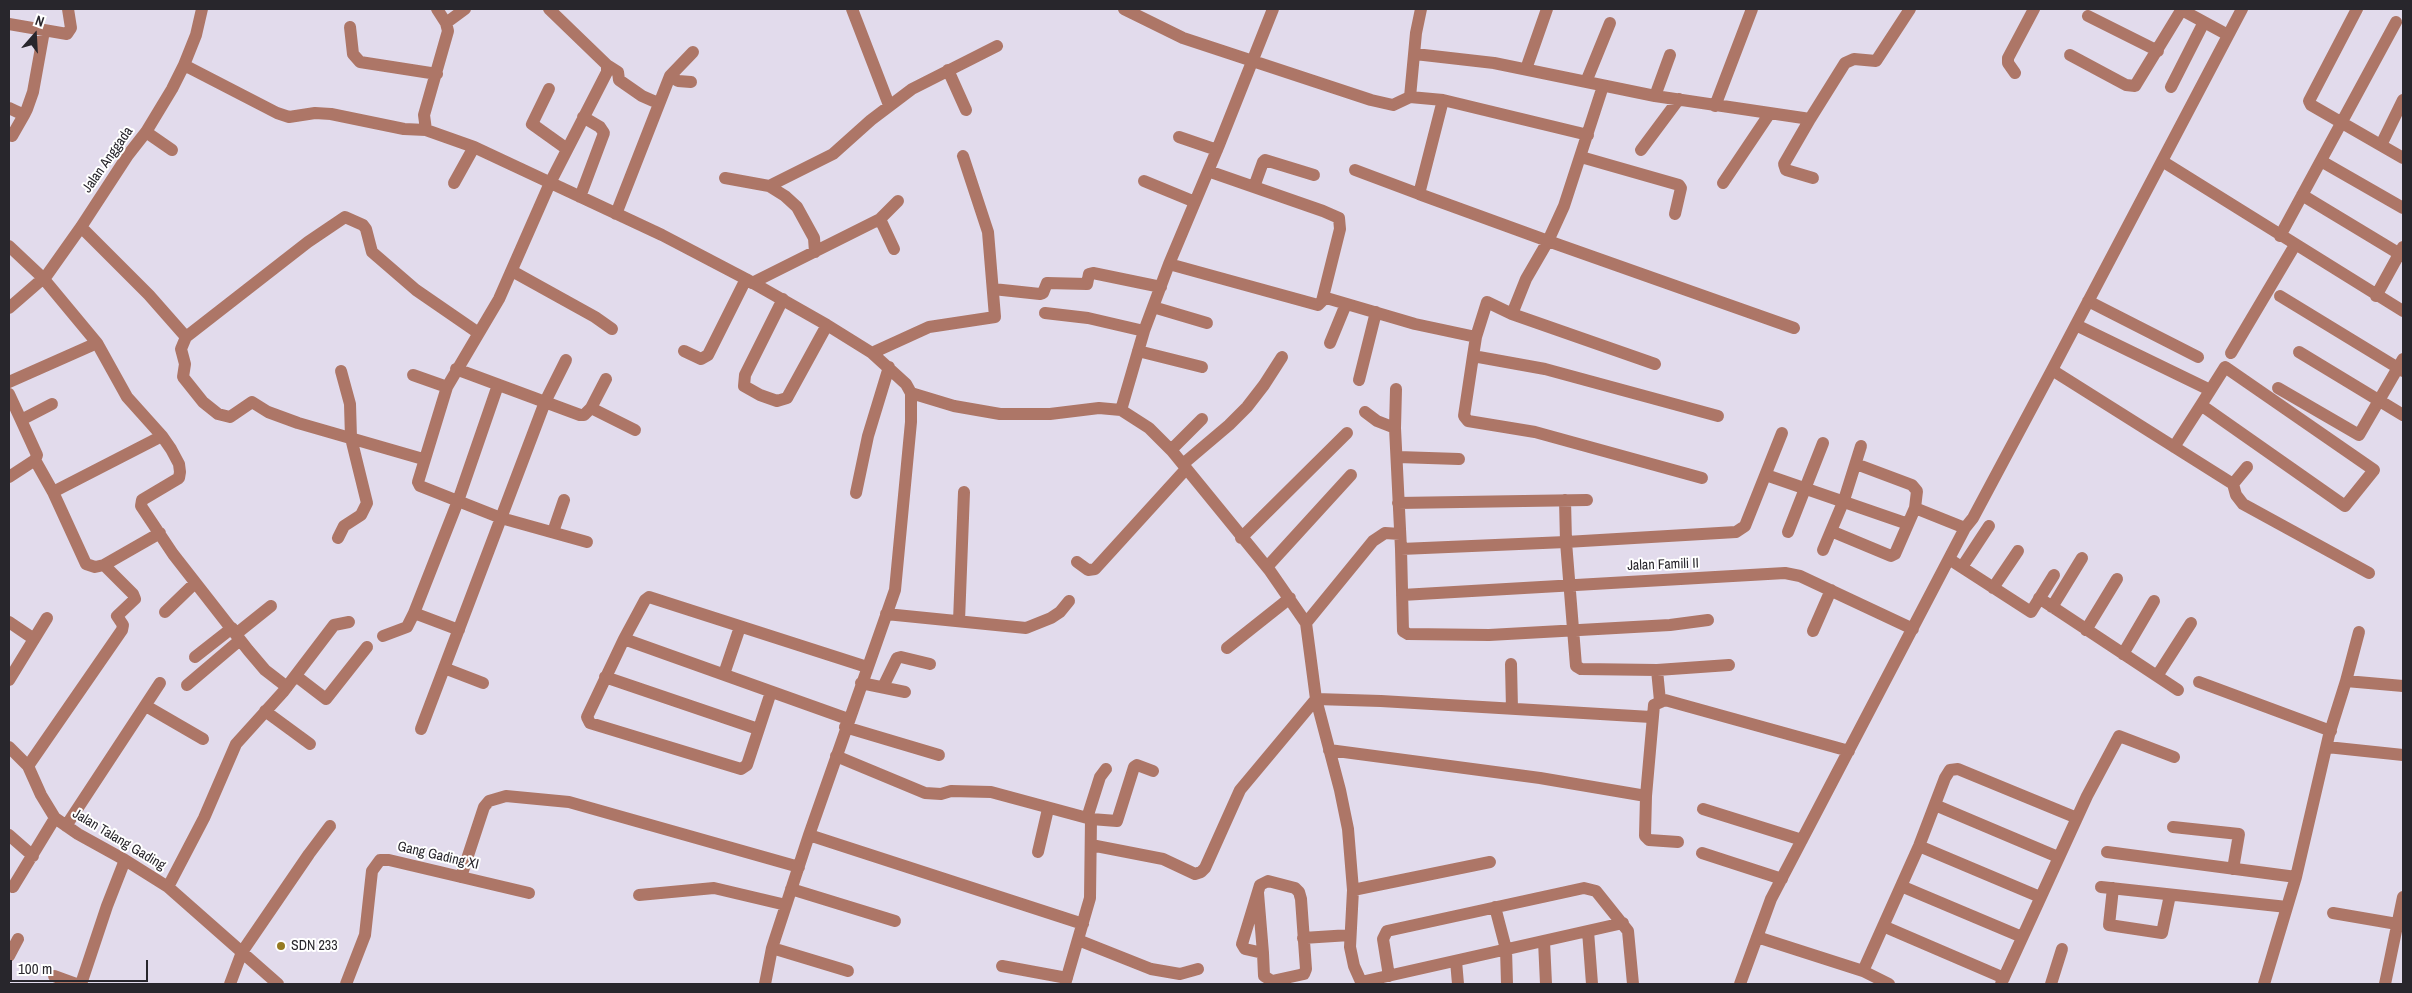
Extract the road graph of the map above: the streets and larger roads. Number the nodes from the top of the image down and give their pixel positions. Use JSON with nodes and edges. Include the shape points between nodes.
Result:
{"nodes":[{"id":1,"x":68,"y":9,"type":"edge"},
{"id":2,"x":202,"y":9,"type":"edge"},
{"id":3,"x":437,"y":9,"type":"edge"},
{"id":4,"x":465,"y":9,"type":"edge"},
{"id":5,"x":549,"y":9,"type":"edge"},
{"id":6,"x":852,"y":9,"type":"edge"},
{"id":7,"x":1273,"y":9,"type":"edge"},
{"id":8,"x":1421,"y":9,"type":"edge"},
{"id":9,"x":1547,"y":9,"type":"edge"},
{"id":10,"x":1752,"y":9,"type":"edge"},
{"id":11,"x":1910,"y":9,"type":"edge"},
{"id":12,"x":2034,"y":9,"type":"edge"},
{"id":13,"x":2181,"y":9,"type":"edge"},
{"id":14,"x":2242,"y":9,"type":"edge"},
{"id":15,"x":2357,"y":9,"type":"edge"},
{"id":16,"x":1133,"y":11,"type":"edge"},
{"id":17,"x":2088,"y":16,"type":"dead end"},
{"id":18,"x":2204,"y":22,"type":"junction"},
{"id":19,"x":2396,"y":22,"type":"dead end"},
{"id":20,"x":446,"y":23,"type":"junction"},
{"id":21,"x":1610,"y":23,"type":"dead end"},
{"id":22,"x":9,"y":26,"type":"edge"},
{"id":23,"x":350,"y":27,"type":"dead end"},
{"id":24,"x":44,"y":31,"type":"junction"},
{"id":25,"x":2228,"y":35,"type":"junction"},
{"id":26,"x":997,"y":46,"type":"dead end"},
{"id":27,"x":2158,"y":51,"type":"junction"},
{"id":28,"x":693,"y":52,"type":"dead end"},
{"id":29,"x":1415,"y":54,"type":"junction"},
{"id":30,"x":1670,"y":55,"type":"dead end"},
{"id":31,"x":2070,"y":55,"type":"dead end"},
{"id":32,"x":1253,"y":62,"type":"junction"},
{"id":33,"x":184,"y":65,"type":"junction"},
{"id":34,"x":607,"y":65,"type":"junction"},
{"id":35,"x":1526,"y":69,"type":"junction"},
{"id":36,"x":948,"y":70,"type":"junction"},
{"id":37,"x":2015,"y":72,"type":"dead end"},
{"id":38,"x":437,"y":74,"type":"junction"},
{"id":39,"x":670,"y":76,"type":"junction"},
{"id":40,"x":691,"y":82,"type":"dead end"},
{"id":41,"x":1586,"y":82,"type":"junction"},
{"id":42,"x":1603,"y":86,"type":"junction"},
{"id":43,"x":2171,"y":87,"type":"dead end"},
{"id":44,"x":549,"y":88,"type":"dead end"},
{"id":45,"x":1655,"y":96,"type":"junction"},
{"id":46,"x":1410,"y":97,"type":"junction"},
{"id":47,"x":1678,"y":99,"type":"junction"},
{"id":48,"x":1444,"y":100,"type":"junction"},
{"id":49,"x":2403,"y":100,"type":"edge"},
{"id":50,"x":658,"y":103,"type":"junction"},
{"id":51,"x":889,"y":105,"type":"junction"},
{"id":52,"x":1715,"y":106,"type":"junction"},
{"id":53,"x":9,"y":108,"type":"edge"},
{"id":54,"x":966,"y":110,"type":"dead end"},
{"id":55,"x":1770,"y":113,"type":"junction"},
{"id":56,"x":24,"y":115,"type":"junction"},
{"id":57,"x":582,"y":118,"type":"junction"},
{"id":58,"x":1810,"y":119,"type":"junction"},
{"id":59,"x":2343,"y":122,"type":"junction"},
{"id":60,"x":2399,"y":122,"type":"edge"},
{"id":61,"x":426,"y":130,"type":"junction"},
{"id":62,"x":146,"y":132,"type":"junction"},
{"id":63,"x":1588,"y":135,"type":"junction"},
{"id":64,"x":10,"y":137,"type":"edge"},
{"id":65,"x":1179,"y":137,"type":"dead end"},
{"id":66,"x":2381,"y":145,"type":"junction"},
{"id":67,"x":474,"y":146,"type":"junction"},
{"id":68,"x":567,"y":149,"type":"junction"},
{"id":69,"x":172,"y":150,"type":"dead end"},
{"id":70,"x":1217,"y":150,"type":"junction"},
{"id":71,"x":1641,"y":150,"type":"dead end"},
{"id":72,"x":963,"y":156,"type":"dead end"},
{"id":73,"x":1581,"y":157,"type":"junction"},
{"id":74,"x":2403,"y":158,"type":"edge"},
{"id":75,"x":2162,"y":161,"type":"junction"},
{"id":76,"x":2321,"y":161,"type":"junction"},
{"id":77,"x":1355,"y":170,"type":"dead end"},
{"id":78,"x":1208,"y":171,"type":"junction"},
{"id":79,"x":1314,"y":176,"type":"dead end"},
{"id":80,"x":725,"y":178,"type":"dead end"},
{"id":81,"x":1813,"y":178,"type":"dead end"},
{"id":82,"x":1144,"y":181,"type":"dead end"},
{"id":83,"x":454,"y":183,"type":"dead end"},
{"id":84,"x":550,"y":183,"type":"junction"},
{"id":85,"x":1723,"y":183,"type":"dead end"},
{"id":86,"x":769,"y":186,"type":"junction"},
{"id":87,"x":1254,"y":187,"type":"junction"},
{"id":88,"x":1419,"y":194,"type":"junction"},
{"id":89,"x":2302,"y":195,"type":"junction"},
{"id":90,"x":580,"y":197,"type":"junction"},
{"id":91,"x":898,"y":201,"type":"dead end"},
{"id":92,"x":1195,"y":202,"type":"junction"},
{"id":93,"x":2403,"y":208,"type":"edge"},
{"id":94,"x":616,"y":214,"type":"junction"},
{"id":95,"x":1675,"y":214,"type":"dead end"},
{"id":96,"x":880,"y":219,"type":"junction"},
{"id":97,"x":81,"y":227,"type":"junction"},
{"id":98,"x":2280,"y":236,"type":"junction"},
{"id":99,"x":1548,"y":241,"type":"junction"},
{"id":100,"x":2295,"y":245,"type":"junction"},
{"id":101,"x":9,"y":246,"type":"edge"},
{"id":102,"x":894,"y":249,"type":"dead end"},
{"id":103,"x":815,"y":252,"type":"junction"},
{"id":104,"x":2402,"y":252,"type":"edge"},
{"id":105,"x":1169,"y":264,"type":"junction"},
{"id":106,"x":512,"y":272,"type":"junction"},
{"id":107,"x":43,"y":278,"type":"junction"},
{"id":108,"x":749,"y":281,"type":"junction"},
{"id":109,"x":1161,"y":287,"type":"junction"},
{"id":110,"x":993,"y":289,"type":"junction"},
{"id":111,"x":2280,"y":296,"type":"dead end"},
{"id":112,"x":2376,"y":296,"type":"junction"},
{"id":113,"x":1323,"y":298,"type":"junction"},
{"id":114,"x":783,"y":300,"type":"junction"},
{"id":115,"x":2088,"y":301,"type":"junction"},
{"id":116,"x":1346,"y":304,"type":"junction"},
{"id":117,"x":1153,"y":307,"type":"junction"},
{"id":118,"x":9,"y":308,"type":"edge"},
{"id":119,"x":2403,"y":311,"type":"edge"},
{"id":120,"x":1376,"y":312,"type":"junction"},
{"id":121,"x":1045,"y":314,"type":"dead end"},
{"id":122,"x":1512,"y":314,"type":"junction"},
{"id":123,"x":1207,"y":323,"type":"dead end"},
{"id":124,"x":828,"y":324,"type":"junction"},
{"id":125,"x":2076,"y":325,"type":"junction"},
{"id":126,"x":1794,"y":328,"type":"dead end"},
{"id":127,"x":612,"y":329,"type":"dead end"},
{"id":128,"x":1144,"y":331,"type":"junction"},
{"id":129,"x":477,"y":332,"type":"junction"},
{"id":130,"x":186,"y":337,"type":"junction"},
{"id":131,"x":1476,"y":337,"type":"junction"},
{"id":132,"x":97,"y":343,"type":"junction"},
{"id":133,"x":1330,"y":343,"type":"dead end"},
{"id":134,"x":684,"y":351,"type":"dead end"},
{"id":135,"x":1138,"y":351,"type":"junction"},
{"id":136,"x":2299,"y":352,"type":"dead end"},
{"id":137,"x":872,"y":353,"type":"junction"},
{"id":138,"x":2231,"y":353,"type":"dead end"},
{"id":139,"x":1474,"y":356,"type":"junction"},
{"id":140,"x":1282,"y":357,"type":"dead end"},
{"id":141,"x":2198,"y":357,"type":"dead end"},
{"id":142,"x":566,"y":360,"type":"dead end"},
{"id":143,"x":1655,"y":364,"type":"dead end"},
{"id":144,"x":2401,"y":366,"type":"edge"},
{"id":145,"x":889,"y":367,"type":"junction"},
{"id":146,"x":1202,"y":367,"type":"dead end"},
{"id":147,"x":456,"y":368,"type":"junction"},
{"id":148,"x":2052,"y":370,"type":"junction"},
{"id":149,"x":341,"y":371,"type":"dead end"},
{"id":150,"x":413,"y":376,"type":"dead end"},
{"id":151,"x":606,"y":379,"type":"dead end"},
{"id":152,"x":1359,"y":380,"type":"dead end"},
{"id":153,"x":9,"y":382,"type":"edge"},
{"id":154,"x":498,"y":385,"type":"junction"},
{"id":155,"x":447,"y":386,"type":"junction"},
{"id":156,"x":2278,"y":388,"type":"dead end"},
{"id":157,"x":1396,"y":389,"type":"dead end"},
{"id":158,"x":2210,"y":390,"type":"junction"},
{"id":159,"x":911,"y":393,"type":"junction"},
{"id":160,"x":9,"y":394,"type":"edge"},
{"id":161,"x":544,"y":402,"type":"junction"},
{"id":162,"x":2378,"y":402,"type":"junction"},
{"id":163,"x":52,"y":404,"type":"dead end"},
{"id":164,"x":2201,"y":404,"type":"junction"},
{"id":165,"x":591,"y":408,"type":"junction"},
{"id":166,"x":1121,"y":410,"type":"junction"},
{"id":167,"x":1365,"y":412,"type":"dead end"},
{"id":168,"x":2403,"y":415,"type":"edge"},
{"id":169,"x":1718,"y":416,"type":"dead end"},
{"id":170,"x":1202,"y":419,"type":"dead end"},
{"id":171,"x":21,"y":420,"type":"junction"},
{"id":172,"x":1395,"y":428,"type":"junction"},
{"id":173,"x":635,"y":430,"type":"dead end"},
{"id":174,"x":1347,"y":433,"type":"dead end"},
{"id":175,"x":1782,"y":433,"type":"dead end"},
{"id":176,"x":162,"y":436,"type":"junction"},
{"id":177,"x":351,"y":438,"type":"junction"},
{"id":178,"x":1823,"y":443,"type":"dead end"},
{"id":179,"x":1861,"y":446,"type":"dead end"},
{"id":180,"x":2174,"y":447,"type":"junction"},
{"id":181,"x":1171,"y":450,"type":"junction"},
{"id":182,"x":1398,"y":457,"type":"junction"},
{"id":183,"x":423,"y":459,"type":"junction"},
{"id":184,"x":1459,"y":459,"type":"dead end"},
{"id":185,"x":35,"y":460,"type":"junction"},
{"id":186,"x":1856,"y":464,"type":"junction"},
{"id":187,"x":1184,"y":466,"type":"junction"},
{"id":188,"x":2247,"y":467,"type":"dead end"},
{"id":189,"x":1766,"y":474,"type":"junction"},
{"id":190,"x":1351,"y":475,"type":"dead end"},
{"id":191,"x":9,"y":477,"type":"edge"},
{"id":192,"x":1702,"y":478,"type":"dead end"},
{"id":193,"x":2233,"y":484,"type":"junction"},
{"id":194,"x":1806,"y":488,"type":"junction"},
{"id":195,"x":53,"y":492,"type":"junction"},
{"id":196,"x":964,"y":492,"type":"dead end"},
{"id":197,"x":856,"y":493,"type":"dead end"},
{"id":198,"x":564,"y":500,"type":"dead end"},
{"id":199,"x":1565,"y":500,"type":"junction"},
{"id":200,"x":1587,"y":500,"type":"dead end"},
{"id":201,"x":1844,"y":500,"type":"junction"},
{"id":202,"x":458,"y":501,"type":"junction"},
{"id":203,"x":1398,"y":503,"type":"junction"},
{"id":204,"x":1915,"y":508,"type":"junction"},
{"id":205,"x":501,"y":518,"type":"junction"},
{"id":206,"x":1908,"y":524,"type":"junction"},
{"id":207,"x":1990,"y":526,"type":"dead end"},
{"id":208,"x":1965,"y":528,"type":"junction"},
{"id":209,"x":1832,"y":531,"type":"junction"},
{"id":210,"x":553,"y":532,"type":"junction"},
{"id":211,"x":1788,"y":532,"type":"dead end"},
{"id":212,"x":160,"y":533,"type":"junction"},
{"id":213,"x":1400,"y":534,"type":"junction"},
{"id":214,"x":338,"y":538,"type":"dead end"},
{"id":215,"x":1241,"y":538,"type":"junction"},
{"id":216,"x":586,"y":542,"type":"dead end"},
{"id":217,"x":1566,"y":542,"type":"junction"},
{"id":218,"x":1401,"y":549,"type":"junction"},
{"id":219,"x":1823,"y":550,"type":"dead end"},
{"id":220,"x":2018,"y":551,"type":"dead end"},
{"id":221,"x":2082,"y":558,"type":"dead end"},
{"id":222,"x":1949,"y":559,"type":"junction"},
{"id":223,"x":1077,"y":562,"type":"dead end"},
{"id":224,"x":104,"y":564,"type":"junction"},
{"id":225,"x":1267,"y":567,"type":"junction"},
{"id":226,"x":1962,"y":567,"type":"junction"},
{"id":227,"x":2369,"y":573,"type":"dead end"},
{"id":228,"x":2054,"y":575,"type":"dead end"},
{"id":229,"x":2117,"y":579,"type":"dead end"},
{"id":230,"x":195,"y":584,"type":"junction"},
{"id":231,"x":1569,"y":584,"type":"junction"},
{"id":232,"x":1994,"y":588,"type":"junction"},
{"id":233,"x":1831,"y":590,"type":"junction"},
{"id":234,"x":1402,"y":595,"type":"junction"},
{"id":235,"x":1290,"y":598,"type":"junction"},
{"id":236,"x":2039,"y":598,"type":"junction"},
{"id":237,"x":1069,"y":601,"type":"dead end"},
{"id":238,"x":2154,"y":601,"type":"dead end"},
{"id":239,"x":272,"y":606,"type":"dead end"},
{"id":240,"x":2052,"y":607,"type":"junction"},
{"id":241,"x":165,"y":612,"type":"dead end"},
{"id":242,"x":414,"y":613,"type":"junction"},
{"id":243,"x":886,"y":614,"type":"junction"},
{"id":244,"x":47,"y":618,"type":"dead end"},
{"id":245,"x":1708,"y":620,"type":"dead end"},
{"id":246,"x":959,"y":621,"type":"junction"},
{"id":247,"x":9,"y":622,"type":"edge"},
{"id":248,"x":349,"y":622,"type":"dead end"},
{"id":249,"x":1306,"y":623,"type":"junction"},
{"id":250,"x":2190,"y":623,"type":"dead end"},
{"id":251,"x":740,"y":627,"type":"junction"},
{"id":252,"x":1913,"y":629,"type":"junction"},
{"id":253,"x":459,"y":630,"type":"junction"},
{"id":254,"x":1574,"y":630,"type":"junction"},
{"id":255,"x":2086,"y":630,"type":"junction"},
{"id":256,"x":1813,"y":631,"type":"dead end"},
{"id":257,"x":2359,"y":632,"type":"dead end"},
{"id":258,"x":236,"y":634,"type":"junction"},
{"id":259,"x":383,"y":636,"type":"dead end"},
{"id":260,"x":34,"y":639,"type":"junction"},
{"id":261,"x":624,"y":639,"type":"junction"},
{"id":262,"x":367,"y":647,"type":"dead end"},
{"id":263,"x":1227,"y":648,"type":"dead end"},
{"id":264,"x":2123,"y":654,"type":"junction"},
{"id":265,"x":195,"y":657,"type":"dead end"},
{"id":266,"x":930,"y":664,"type":"dead end"},
{"id":267,"x":1511,"y":664,"type":"dead end"},
{"id":268,"x":1729,"y":665,"type":"dead end"},
{"id":269,"x":444,"y":668,"type":"junction"},
{"id":270,"x":867,"y":668,"type":"junction"},
{"id":271,"x":1657,"y":670,"type":"junction"},
{"id":272,"x":724,"y":674,"type":"junction"},
{"id":273,"x":296,"y":676,"type":"junction"},
{"id":274,"x":2157,"y":676,"type":"junction"},
{"id":275,"x":605,"y":677,"type":"junction"},
{"id":276,"x":9,"y":680,"type":"edge"},
{"id":277,"x":2346,"y":681,"type":"junction"},
{"id":278,"x":482,"y":682,"type":"dead end"},
{"id":279,"x":2199,"y":682,"type":"dead end"},
{"id":280,"x":160,"y":683,"type":"dead end"},
{"id":281,"x":861,"y":683,"type":"junction"},
{"id":282,"x":187,"y":685,"type":"dead end"},
{"id":283,"x":2403,"y":686,"type":"edge"},
{"id":284,"x":287,"y":687,"type":"junction"},
{"id":285,"x":883,"y":687,"type":"junction"},
{"id":286,"x":2178,"y":690,"type":"dead end"},
{"id":287,"x":771,"y":692,"type":"junction"},
{"id":288,"x":905,"y":692,"type":"dead end"},
{"id":289,"x":1316,"y":699,"type":"junction"},
{"id":290,"x":1660,"y":700,"type":"junction"},
{"id":291,"x":146,"y":706,"type":"junction"},
{"id":292,"x":1512,"y":709,"type":"junction"},
{"id":293,"x":265,"y":711,"type":"junction"},
{"id":294,"x":1651,"y":717,"type":"junction"},
{"id":295,"x":847,"y":723,"type":"junction"},
{"id":296,"x":421,"y":729,"type":"dead end"},
{"id":297,"x":758,"y":730,"type":"junction"},
{"id":298,"x":2331,"y":731,"type":"junction"},
{"id":299,"x":203,"y":739,"type":"dead end"},
{"id":300,"x":310,"y":744,"type":"dead end"},
{"id":301,"x":9,"y":747,"type":"edge"},
{"id":302,"x":2327,"y":747,"type":"junction"},
{"id":303,"x":1329,"y":750,"type":"junction"},
{"id":304,"x":1849,"y":751,"type":"junction"},
{"id":305,"x":939,"y":755,"type":"dead end"},
{"id":306,"x":2403,"y":755,"type":"edge"},
{"id":307,"x":836,"y":756,"type":"junction"},
{"id":308,"x":2174,"y":757,"type":"dead end"},
{"id":309,"x":28,"y":766,"type":"junction"},
{"id":310,"x":1106,"y":769,"type":"dead end"},
{"id":311,"x":1153,"y":771,"type":"dead end"},
{"id":312,"x":1646,"y":796,"type":"junction"},
{"id":313,"x":1935,"y":805,"type":"junction"},
{"id":314,"x":1703,"y":808,"type":"dead end"},
{"id":315,"x":1048,"y":809,"type":"junction"},
{"id":316,"x":55,"y":818,"type":"junction"},
{"id":317,"x":2077,"y":818,"type":"junction"},
{"id":318,"x":1089,"y":819,"type":"junction"},
{"id":319,"x":66,"y":826,"type":"junction"},
{"id":320,"x":330,"y":826,"type":"dead end"},
{"id":321,"x":2173,"y":826,"type":"dead end"},
{"id":322,"x":809,"y":834,"type":"junction"},
{"id":323,"x":9,"y":835,"type":"edge"},
{"id":324,"x":1802,"y":840,"type":"junction"},
{"id":325,"x":1678,"y":842,"type":"dead end"},
{"id":326,"x":1091,"y":845,"type":"junction"},
{"id":327,"x":1919,"y":846,"type":"junction"},
{"id":328,"x":1038,"y":852,"type":"dead end"},
{"id":329,"x":2107,"y":852,"type":"dead end"},
{"id":330,"x":1702,"y":853,"type":"dead end"},
{"id":331,"x":33,"y":856,"type":"junction"},
{"id":332,"x":2058,"y":857,"type":"junction"},
{"id":333,"x":125,"y":860,"type":"junction"},
{"id":334,"x":1490,"y":862,"type":"dead end"},
{"id":335,"x":799,"y":867,"type":"junction"},
{"id":336,"x":2233,"y":869,"type":"junction"},
{"id":337,"x":461,"y":877,"type":"junction"},
{"id":338,"x":2296,"y":878,"type":"junction"},
{"id":339,"x":1782,"y":879,"type":"junction"},
{"id":340,"x":1901,"y":886,"type":"junction"},
{"id":341,"x":13,"y":887,"type":"dead end"},
{"id":342,"x":168,"y":887,"type":"junction"},
{"id":343,"x":791,"y":889,"type":"junction"},
{"id":344,"x":1353,"y":890,"type":"junction"},
{"id":345,"x":529,"y":893,"type":"dead end"},
{"id":346,"x":1258,"y":893,"type":"junction"},
{"id":347,"x":639,"y":895,"type":"dead end"},
{"id":348,"x":2170,"y":895,"type":"junction"},
{"id":349,"x":2040,"y":896,"type":"junction"},
{"id":350,"x":2403,"y":897,"type":"edge"},
{"id":351,"x":786,"y":905,"type":"junction"},
{"id":352,"x":1495,"y":907,"type":"junction"},
{"id":353,"x":2287,"y":907,"type":"junction"},
{"id":354,"x":2333,"y":913,"type":"dead end"},
{"id":355,"x":895,"y":921,"type":"dead end"},
{"id":356,"x":1623,"y":923,"type":"junction"},
{"id":357,"x":1083,"y":924,"type":"junction"},
{"id":358,"x":2397,"y":924,"type":"junction"},
{"id":359,"x":1883,"y":926,"type":"junction"},
{"id":360,"x":1588,"y":931,"type":"junction"},
{"id":361,"x":1350,"y":935,"type":"junction"},
{"id":362,"x":1757,"y":937,"type":"junction"},
{"id":363,"x":2022,"y":937,"type":"junction"},
{"id":364,"x":1303,"y":938,"type":"junction"},
{"id":365,"x":18,"y":939,"type":"dead end"},
{"id":366,"x":1078,"y":940,"type":"junction"},
{"id":367,"x":1544,"y":941,"type":"junction"},
{"id":368,"x":772,"y":948,"type":"junction"},
{"id":369,"x":1506,"y":949,"type":"junction"},
{"id":370,"x":2062,"y":950,"type":"dead end"},
{"id":371,"x":242,"y":952,"type":"junction"},
{"id":372,"x":1263,"y":953,"type":"junction"},
{"id":373,"x":9,"y":956,"type":"edge"},
{"id":374,"x":1456,"y":961,"type":"junction"},
{"id":375,"x":1002,"y":966,"type":"dead end"},
{"id":376,"x":1198,"y":969,"type":"dead end"},
{"id":377,"x":848,"y":971,"type":"dead end"},
{"id":378,"x":1411,"y":971,"type":"junction"},
{"id":379,"x":1863,"y":972,"type":"junction"},
{"id":380,"x":54,"y":976,"type":"dead end"},
{"id":381,"x":1389,"y":976,"type":"junction"},
{"id":382,"x":1066,"y":981,"type":"edge"},
{"id":383,"x":2002,"y":981,"type":"edge"},
{"id":384,"x":1362,"y":983,"type":"edge"},
{"id":385,"x":76,"y":984,"type":"edge"},
{"id":386,"x":81,"y":984,"type":"edge"},
{"id":387,"x":230,"y":984,"type":"edge"},
{"id":388,"x":278,"y":984,"type":"edge"},
{"id":389,"x":346,"y":984,"type":"edge"},
{"id":390,"x":765,"y":984,"type":"edge"},
{"id":391,"x":1412,"y":984,"type":"edge"},
{"id":392,"x":1458,"y":984,"type":"edge"},
{"id":393,"x":1507,"y":984,"type":"edge"},
{"id":394,"x":1546,"y":984,"type":"edge"},
{"id":395,"x":1592,"y":984,"type":"edge"},
{"id":396,"x":1633,"y":984,"type":"edge"},
{"id":397,"x":1740,"y":984,"type":"edge"},
{"id":398,"x":1889,"y":984,"type":"edge"},
{"id":399,"x":2051,"y":984,"type":"edge"},
{"id":400,"x":2264,"y":984,"type":"edge"},
{"id":401,"x":2385,"y":984,"type":"edge"}],
"edges":[{"from":1,"to":24,"type":"street","via":[[70,31],[63,34]]},
{"from":2,"to":33,"type":"street","name":"Jalan Anggada"},
{"from":3,"to":20,"type":"street"},
{"from":4,"to":20,"type":"street"},
{"from":5,"to":34,"type":"street"},
{"from":6,"to":51,"type":"street"},
{"from":7,"to":32,"type":"street"},
{"from":8,"to":29,"type":"street"},
{"from":9,"to":35,"type":"street"},
{"from":10,"to":52,"type":"street"},
{"from":11,"to":58,"type":"street","via":[[1876,61],[1854,59],[1846,63]]},
{"from":12,"to":37,"type":"street","via":[[2008,58]]},
{"from":13,"to":18,"type":"street"},
{"from":13,"to":27,"type":"street"},
{"from":14,"to":25,"type":"street"},
{"from":15,"to":59,"type":"street","via":[[2309,98],[2312,105]]},
{"from":16,"to":32,"type":"street","via":[[1183,38]]},
{"from":17,"to":27,"type":"street"},
{"from":18,"to":25,"type":"street"},
{"from":18,"to":43,"type":"street"},
{"from":19,"to":59,"type":"street"},
{"from":20,"to":38,"type":"street","via":[[448,31]]},
{"from":21,"to":41,"type":"street"},
{"from":22,"to":24,"type":"street"},
{"from":23,"to":38,"type":"street","via":[[353,54],[360,62]]},
{"from":24,"to":56,"type":"street","via":[[33,92]]},
{"from":25,"to":75,"type":"street"},
{"from":26,"to":36,"type":"street"},
{"from":27,"to":31,"type":"street","via":[[2137,84],[2132,86]]},
{"from":28,"to":39,"type":"street"},
{"from":29,"to":35,"type":"street"},
{"from":29,"to":46,"type":"street"},
{"from":30,"to":45,"type":"street"},
{"from":32,"to":46,"type":"street","via":[[1384,104],[1393,105]]},
{"from":32,"to":70,"type":"street"},
{"from":33,"to":61,"type":"street","via":[[277,114],[289,117],[331,114],[404,129]]},
{"from":33,"to":62,"type":"street","name":"Jalan Anggada"},
{"from":34,"to":50,"type":"street","via":[[618,72],[619,80]]},
{"from":34,"to":57,"type":"street","via":[[607,72]]},
{"from":35,"to":41,"type":"street"},
{"from":36,"to":51,"type":"street"},
{"from":36,"to":54,"type":"street"},
{"from":38,"to":61,"type":"street","via":[[424,115]]},
{"from":39,"to":40,"type":"street","via":[[678,81]]},
{"from":39,"to":50,"type":"street"},
{"from":41,"to":42,"type":"street"},
{"from":42,"to":45,"type":"street"},
{"from":42,"to":63,"type":"street"},
{"from":44,"to":68,"type":"street","via":[[532,124]]},
{"from":45,"to":47,"type":"street"},
{"from":46,"to":48,"type":"street"},
{"from":47,"to":52,"type":"street"},
{"from":47,"to":71,"type":"street"},
{"from":48,"to":63,"type":"street"},
{"from":48,"to":88,"type":"street"},
{"from":49,"to":60,"type":"street"},
{"from":50,"to":94,"type":"street"},
{"from":51,"to":86,"type":"street","via":[[832,154]]},
{"from":52,"to":55,"type":"street"},
{"from":53,"to":56,"type":"street"},
{"from":55,"to":58,"type":"street"},
{"from":55,"to":85,"type":"street"},
{"from":56,"to":64,"type":"street"},
{"from":57,"to":68,"type":"street"},
{"from":57,"to":90,"type":"street","via":[[600,127],[604,133]]},
{"from":58,"to":81,"type":"street","via":[[1784,164],[1786,170]]},
{"from":59,"to":66,"type":"street"},
{"from":59,"to":76,"type":"street"},
{"from":60,"to":66,"type":"street"},
{"from":61,"to":67,"type":"street"},
{"from":62,"to":69,"type":"street"},
{"from":62,"to":97,"type":"street","name":"Jalan Anggada"},
{"from":63,"to":73,"type":"street"},
{"from":65,"to":70,"type":"street"},
{"from":66,"to":74,"type":"street"},
{"from":67,"to":83,"type":"street"},
{"from":67,"to":84,"type":"street"},
{"from":68,"to":84,"type":"street"},
{"from":70,"to":78,"type":"street"},
{"from":72,"to":110,"type":"street","via":[[988,232]]},
{"from":73,"to":95,"type":"street","via":[[1679,185]]},
{"from":73,"to":99,"type":"street"},
{"from":75,"to":98,"type":"street"},
{"from":75,"to":115,"type":"street"},
{"from":76,"to":89,"type":"street"},
{"from":76,"to":93,"type":"street"},
{"from":77,"to":88,"type":"street"},
{"from":78,"to":87,"type":"street"},
{"from":78,"to":92,"type":"street"},
{"from":79,"to":87,"type":"street","via":[[1265,160]]},
{"from":80,"to":86,"type":"street"},
{"from":82,"to":92,"type":"street"},
{"from":84,"to":90,"type":"street"},
{"from":84,"to":106,"type":"street"},
{"from":86,"to":103,"type":"street","via":[[797,207],[814,238]]},
{"from":87,"to":113,"type":"street","via":[[1339,218],[1340,229]]},
{"from":88,"to":99,"type":"street"},
{"from":89,"to":98,"type":"street"},
{"from":89,"to":104,"type":"street"},
{"from":90,"to":94,"type":"street"},
{"from":91,"to":96,"type":"street"},
{"from":92,"to":105,"type":"street"},
{"from":94,"to":108,"type":"street"},
{"from":96,"to":102,"type":"street"},
{"from":96,"to":103,"type":"street"},
{"from":97,"to":107,"type":"street","name":"Jalan Anggada"},
{"from":97,"to":130,"type":"street"},
{"from":98,"to":100,"type":"street"},
{"from":99,"to":122,"type":"street","via":[[1526,279]]},
{"from":99,"to":126,"type":"street"},
{"from":100,"to":112,"type":"street"},
{"from":100,"to":138,"type":"street"},
{"from":101,"to":107,"type":"street"},
{"from":103,"to":108,"type":"street"},
{"from":104,"to":112,"type":"street"},
{"from":105,"to":109,"type":"street"},
{"from":105,"to":113,"type":"street","via":[[1318,305]]},
{"from":106,"to":127,"type":"street"},
{"from":106,"to":129,"type":"street"},
{"from":107,"to":118,"type":"street","name":"Jalan Anggada"},
{"from":107,"to":132,"type":"street"},
{"from":108,"to":114,"type":"street"},
{"from":108,"to":134,"type":"street","via":[[708,355],[701,359]]},
{"from":109,"to":110,"type":"street","via":[[1093,273],[1088,274],[1086,284],[1047,283],[1040,294]]},
{"from":109,"to":117,"type":"street"},
{"from":110,"to":137,"type":"street","via":[[996,314],[993,318],[929,327]]},
{"from":111,"to":144,"type":"street"},
{"from":112,"to":119,"type":"street"},
{"from":113,"to":116,"type":"street"},
{"from":114,"to":124,"type":"street"},
{"from":114,"to":124,"type":"street","via":[[745,375],[744,386],[760,395],[778,401],[787,398]]},
{"from":115,"to":125,"type":"street"},
{"from":115,"to":141,"type":"street"},
{"from":116,"to":120,"type":"street"},
{"from":116,"to":133,"type":"street"},
{"from":117,"to":123,"type":"street"},
{"from":117,"to":128,"type":"street"},
{"from":120,"to":131,"type":"street"},
{"from":120,"to":152,"type":"street"},
{"from":121,"to":128,"type":"street","via":[[1088,318]]},
{"from":122,"to":131,"type":"street","via":[[1487,302]]},
{"from":122,"to":143,"type":"street"},
{"from":124,"to":137,"type":"street"},
{"from":125,"to":148,"type":"street"},
{"from":125,"to":158,"type":"street"},
{"from":128,"to":135,"type":"street"},
{"from":129,"to":130,"type":"street","via":[[409,284],[372,252],[366,229],[345,217]]},
{"from":129,"to":147,"type":"street"},
{"from":130,"to":177,"type":"street","via":[[181,349],[185,364],[183,377],[203,402],[218,414],[230,417],[252,402],[268,412]]},
{"from":131,"to":139,"type":"street"},
{"from":132,"to":153,"type":"street"},
{"from":132,"to":176,"type":"street","via":[[127,397]]},
{"from":135,"to":146,"type":"street"},
{"from":135,"to":166,"type":"street"},
{"from":136,"to":162,"type":"street"},
{"from":137,"to":145,"type":"street"},
{"from":139,"to":169,"type":"street","via":[[1545,369]]},
{"from":139,"to":192,"type":"street","via":[[1464,416],[1468,421],[1534,432]]},
{"from":140,"to":187,"type":"street","via":[[1247,407]]},
{"from":142,"to":161,"type":"street"},
{"from":144,"to":162,"type":"street"},
{"from":145,"to":159,"type":"street"},
{"from":145,"to":197,"type":"street","via":[[868,436]]},
{"from":147,"to":154,"type":"street"},
{"from":147,"to":155,"type":"street"},
{"from":148,"to":180,"type":"street"},
{"from":148,"to":208,"type":"street"},
{"from":149,"to":177,"type":"street","via":[[350,404]]},
{"from":150,"to":155,"type":"street"},
{"from":151,"to":165,"type":"street"},
{"from":154,"to":161,"type":"street"},
{"from":154,"to":202,"type":"street"},
{"from":155,"to":183,"type":"street"},
{"from":156,"to":162,"type":"street","via":[[2359,435]]},
{"from":157,"to":172,"type":"street"},
{"from":158,"to":164,"type":"street"},
{"from":158,"to":164,"type":"street","via":[[2225,367],[2374,470],[2344,506]]},
{"from":159,"to":166,"type":"street","via":[[954,406],[1000,414]]},
{"from":159,"to":243,"type":"street","via":[[897,579]]},
{"from":160,"to":171,"type":"street"},
{"from":161,"to":165,"type":"street","via":[[580,415]]},
{"from":161,"to":205,"type":"street"},
{"from":162,"to":168,"type":"street"},
{"from":163,"to":171,"type":"street"},
{"from":164,"to":180,"type":"street"},
{"from":165,"to":173,"type":"street"},
{"from":166,"to":181,"type":"street","via":[[1149,428]]},
{"from":167,"to":172,"type":"street"},
{"from":170,"to":181,"type":"street"},
{"from":171,"to":185,"type":"street","via":[[37,452]]},
{"from":172,"to":182,"type":"street"},
{"from":174,"to":215,"type":"street"},
{"from":175,"to":189,"type":"street"},
{"from":176,"to":195,"type":"street"},
{"from":176,"to":212,"type":"street","via":[[179,464],[180,476],[140,504]]},
{"from":177,"to":183,"type":"street"},
{"from":177,"to":214,"type":"street","via":[[367,503],[361,515],[344,526]]},
{"from":178,"to":194,"type":"street"},
{"from":179,"to":186,"type":"street"},
{"from":180,"to":193,"type":"street"},
{"from":181,"to":187,"type":"street"},
{"from":182,"to":184,"type":"street"},
{"from":182,"to":203,"type":"street"},
{"from":183,"to":202,"type":"street","via":[[418,484]]},
{"from":185,"to":191,"type":"street"},
{"from":185,"to":195,"type":"street"},
{"from":186,"to":201,"type":"street"},
{"from":186,"to":204,"type":"street","via":[[1912,485],[1917,491]]},
{"from":187,"to":215,"type":"street"},
{"from":187,"to":223,"type":"street","via":[[1095,569],[1088,570]]},
{"from":188,"to":193,"type":"street"},
{"from":189,"to":194,"type":"street"},
{"from":189,"to":217,"type":"street","via":[[1745,526],[1736,532]]},
{"from":190,"to":225,"type":"street"},
{"from":193,"to":227,"type":"street","via":[[2243,504]]},
{"from":194,"to":201,"type":"street"},
{"from":194,"to":211,"type":"street"},
{"from":195,"to":224,"type":"street","via":[[86,564],[95,567]]},
{"from":196,"to":246,"type":"street"},
{"from":198,"to":210,"type":"street"},
{"from":199,"to":200,"type":"street"},
{"from":199,"to":203,"type":"street"},
{"from":199,"to":217,"type":"street"},
{"from":201,"to":206,"type":"street"},
{"from":201,"to":209,"type":"street"},
{"from":202,"to":205,"type":"street"},
{"from":202,"to":242,"type":"street"},
{"from":203,"to":213,"type":"street"},
{"from":204,"to":206,"type":"street"},
{"from":204,"to":208,"type":"street"},
{"from":205,"to":210,"type":"street"},
{"from":205,"to":253,"type":"street"},
{"from":206,"to":209,"type":"street","via":[[1895,554],[1891,556]]},
{"from":207,"to":226,"type":"street"},
{"from":208,"to":222,"type":"street"},
{"from":209,"to":219,"type":"street"},
{"from":210,"to":216,"type":"street"},
{"from":212,"to":224,"type":"street"},
{"from":212,"to":230,"type":"street"},
{"from":213,"to":218,"type":"street"},
{"from":213,"to":249,"type":"street","via":[[1385,533],[1372,542]]},
{"from":215,"to":225,"type":"street"},
{"from":217,"to":218,"type":"street"},
{"from":217,"to":231,"type":"street"},
{"from":218,"to":234,"type":"street"},
{"from":220,"to":232,"type":"street"},
{"from":221,"to":240,"type":"street"},
{"from":222,"to":226,"type":"street"},
{"from":222,"to":252,"type":"street"},
{"from":224,"to":309,"type":"street","via":[[135,599],[117,616],[123,625],[122,630]]},
{"from":225,"to":235,"type":"street"},
{"from":226,"to":232,"type":"street"},
{"from":228,"to":236,"type":"street"},
{"from":229,"to":255,"type":"street"},
{"from":230,"to":241,"type":"street"},
{"from":230,"to":258,"type":"street"},
{"from":231,"to":233,"type":"street","name":"Jalan Famili II","via":[[1785,573]]},
{"from":231,"to":234,"type":"street","name":"Jalan Famili II"},
{"from":231,"to":254,"type":"street"},
{"from":232,"to":236,"type":"street","via":[[2030,612]]},
{"from":233,"to":252,"type":"street","name":"Jalan Famili II"},
{"from":233,"to":256,"type":"street"},
{"from":234,"to":254,"type":"street","via":[[1403,631],[1408,634],[1489,635]]},
{"from":235,"to":249,"type":"street"},
{"from":235,"to":263,"type":"street"},
{"from":236,"to":240,"type":"street"},
{"from":237,"to":246,"type":"street","via":[[1051,618],[1026,628]]},
{"from":238,"to":264,"type":"street"},
{"from":239,"to":258,"type":"street"},
{"from":240,"to":255,"type":"street"},
{"from":242,"to":253,"type":"street"},
{"from":242,"to":259,"type":"street","via":[[407,627]]},
{"from":243,"to":246,"type":"street"},
{"from":243,"to":270,"type":"street"},
{"from":244,"to":260,"type":"street"},
{"from":245,"to":254,"type":"street"},
{"from":247,"to":260,"type":"street"},
{"from":248,"to":273,"type":"street","via":[[334,625]]},
{"from":249,"to":289,"type":"street"},
{"from":250,"to":274,"type":"street"},
{"from":251,"to":261,"type":"street","via":[[649,597]]},
{"from":251,"to":270,"type":"street"},
{"from":251,"to":272,"type":"street"},
{"from":252,"to":304,"type":"street"},
{"from":253,"to":269,"type":"street"},
{"from":254,"to":271,"type":"street","via":[[1578,668]]},
{"from":255,"to":264,"type":"street"},
{"from":257,"to":277,"type":"street"},
{"from":258,"to":265,"type":"street"},
{"from":258,"to":282,"type":"street"},
{"from":258,"to":284,"type":"street","via":[[265,670]]},
{"from":260,"to":276,"type":"street"},
{"from":261,"to":272,"type":"street"},
{"from":261,"to":275,"type":"street"},
{"from":262,"to":273,"type":"street","via":[[326,699]]},
{"from":264,"to":274,"type":"street"},
{"from":266,"to":285,"type":"street","via":[[897,658]]},
{"from":267,"to":292,"type":"street"},
{"from":268,"to":271,"type":"street"},
{"from":269,"to":278,"type":"street"},
{"from":269,"to":296,"type":"street"},
{"from":270,"to":281,"type":"street"},
{"from":271,"to":290,"type":"street"},
{"from":272,"to":287,"type":"street"},
{"from":273,"to":284,"type":"street"},
{"from":274,"to":286,"type":"street"},
{"from":275,"to":297,"type":"street"},
{"from":275,"to":297,"type":"street","via":[[587,714],[590,723],[741,769],[747,765]]},
{"from":277,"to":283,"type":"street"},
{"from":277,"to":298,"type":"street"},
{"from":279,"to":298,"type":"street"},
{"from":280,"to":291,"type":"street"},
{"from":281,"to":285,"type":"street"},
{"from":281,"to":295,"type":"street"},
{"from":284,"to":293,"type":"street"},
{"from":285,"to":288,"type":"street"},
{"from":287,"to":295,"type":"street"},
{"from":287,"to":297,"type":"street"},
{"from":289,"to":292,"type":"street"},
{"from":289,"to":303,"type":"street"},
{"from":289,"to":326,"type":"street","via":[[1240,790],[1201,872],[1195,874],[1163,859]]},
{"from":290,"to":294,"type":"street","via":[[1654,705]]},
{"from":290,"to":304,"type":"street"},
{"from":291,"to":299,"type":"street"},
{"from":291,"to":319,"type":"street"},
{"from":292,"to":294,"type":"street"},
{"from":293,"to":300,"type":"street"},
{"from":293,"to":342,"type":"street","via":[[236,744],[204,818]]},
{"from":294,"to":312,"type":"street"},
{"from":295,"to":305,"type":"street"},
{"from":295,"to":307,"type":"street"},
{"from":298,"to":302,"type":"street"},
{"from":301,"to":309,"type":"street","name":"Jalan Talang Gading"},
{"from":302,"to":306,"type":"street"},
{"from":302,"to":338,"type":"street"},
{"from":303,"to":312,"type":"street","via":[[1540,778]]},
{"from":303,"to":344,"type":"street","via":[[1348,829]]},
{"from":304,"to":324,"type":"street"},
{"from":307,"to":315,"type":"street","via":[[925,793],[941,794],[951,790],[991,792]]},
{"from":307,"to":322,"type":"street"},
{"from":308,"to":317,"type":"street","via":[[2119,736]]},
{"from":309,"to":316,"type":"street","name":"Jalan Talang Gading"},
{"from":310,"to":318,"type":"street","via":[[1100,777]]},
{"from":311,"to":318,"type":"street","via":[[1134,767],[1117,821]]},
{"from":312,"to":325,"type":"street","via":[[1645,836],[1650,840]]},
{"from":313,"to":317,"type":"street","via":[[1947,773],[1958,769]]},
{"from":313,"to":327,"type":"street"},
{"from":313,"to":332,"type":"street"},
{"from":314,"to":324,"type":"street"},
{"from":315,"to":318,"type":"street"},
{"from":315,"to":328,"type":"street"},
{"from":316,"to":319,"type":"street","name":"Jalan Talang Gading"},
{"from":316,"to":331,"type":"street"},
{"from":317,"to":332,"type":"street"},
{"from":318,"to":326,"type":"street"},
{"from":319,"to":333,"type":"street","name":"Jalan Talang Gading"},
{"from":320,"to":371,"type":"street"},
{"from":321,"to":336,"type":"street","via":[[2239,834]]},
{"from":322,"to":335,"type":"street"},
{"from":322,"to":357,"type":"street"},
{"from":323,"to":331,"type":"street"},
{"from":324,"to":339,"type":"street"},
{"from":326,"to":357,"type":"street","via":[[1091,886]]},
{"from":327,"to":340,"type":"street"},
{"from":327,"to":349,"type":"street"},
{"from":329,"to":336,"type":"street"},
{"from":330,"to":339,"type":"street"},
{"from":331,"to":341,"type":"street"},
{"from":332,"to":349,"type":"street"},
{"from":333,"to":342,"type":"street","name":"Jalan Talang Gading"},
{"from":333,"to":386,"type":"street"},
{"from":334,"to":344,"type":"street"},
{"from":335,"to":337,"type":"street","via":[[568,802],[506,796],[490,801],[484,807]]},
{"from":335,"to":343,"type":"street"},
{"from":336,"to":338,"type":"street"},
{"from":337,"to":345,"type":"street","name":"Gang Gading XI"},
{"from":337,"to":389,"type":"street","name":"Gang Gading XI","via":[[389,860],[377,863],[372,871],[365,935]]},
{"from":338,"to":353,"type":"street"},
{"from":339,"to":362,"type":"street"},
{"from":340,"to":359,"type":"street"},
{"from":340,"to":363,"type":"street"},
{"from":342,"to":371,"type":"street","name":"Jalan Talang Gading"},
{"from":343,"to":351,"type":"street"},
{"from":343,"to":355,"type":"street"},
{"from":344,"to":361,"type":"street"},
{"from":346,"to":364,"type":"street","via":[[1260,885],[1268,881],[1299,892]]},
{"from":346,"to":372,"type":"street"},
{"from":346,"to":372,"type":"street","via":[[1242,944],[1245,949]]},
{"from":347,"to":351,"type":"street","via":[[714,888]]},
{"from":348,"to":348,"type":"street","via":[[2107,887],[2109,925],[2162,932]]},
{"from":348,"to":353,"type":"street"},
{"from":349,"to":363,"type":"street"},
{"from":350,"to":358,"type":"street"},
{"from":351,"to":368,"type":"street"},
{"from":352,"to":356,"type":"street","via":[[1588,888],[1596,891]]},
{"from":352,"to":369,"type":"street"},
{"from":352,"to":381,"type":"street","via":[[1387,931],[1383,939]]},
{"from":353,"to":400,"type":"street"},
{"from":354,"to":358,"type":"street"},
{"from":356,"to":360,"type":"street"},
{"from":356,"to":396,"type":"street","via":[[1628,931]]},
{"from":357,"to":366,"type":"street"},
{"from":358,"to":401,"type":"street"},
{"from":359,"to":379,"type":"street"},
{"from":359,"to":383,"type":"street"},
{"from":360,"to":367,"type":"street"},
{"from":360,"to":395,"type":"street"},
{"from":361,"to":364,"type":"street"},
{"from":361,"to":384,"type":"street","via":[[1354,966]]},
{"from":362,"to":379,"type":"street"},
{"from":362,"to":397,"type":"street"},
{"from":363,"to":383,"type":"street"},
{"from":364,"to":372,"type":"street","via":[[1306,969],[1300,976],[1268,979],[1264,976]]},
{"from":365,"to":373,"type":"street"},
{"from":366,"to":376,"type":"street","via":[[1151,969],[1180,974]]},
{"from":366,"to":382,"type":"street"},
{"from":367,"to":369,"type":"street"},
{"from":367,"to":394,"type":"street"},
{"from":368,"to":377,"type":"street"},
{"from":368,"to":390,"type":"street"},
{"from":369,"to":374,"type":"street"},
{"from":369,"to":393,"type":"street"},
{"from":370,"to":399,"type":"street"},
{"from":371,"to":387,"type":"street"},
{"from":371,"to":388,"type":"street","name":"Jalan Talang Gading"},
{"from":374,"to":378,"type":"street"},
{"from":374,"to":392,"type":"street"},
{"from":375,"to":382,"type":"street"},
{"from":378,"to":381,"type":"street"},
{"from":378,"to":391,"type":"street"},
{"from":379,"to":398,"type":"street"},
{"from":380,"to":385,"type":"street"},
{"from":381,"to":384,"type":"street"}]}
